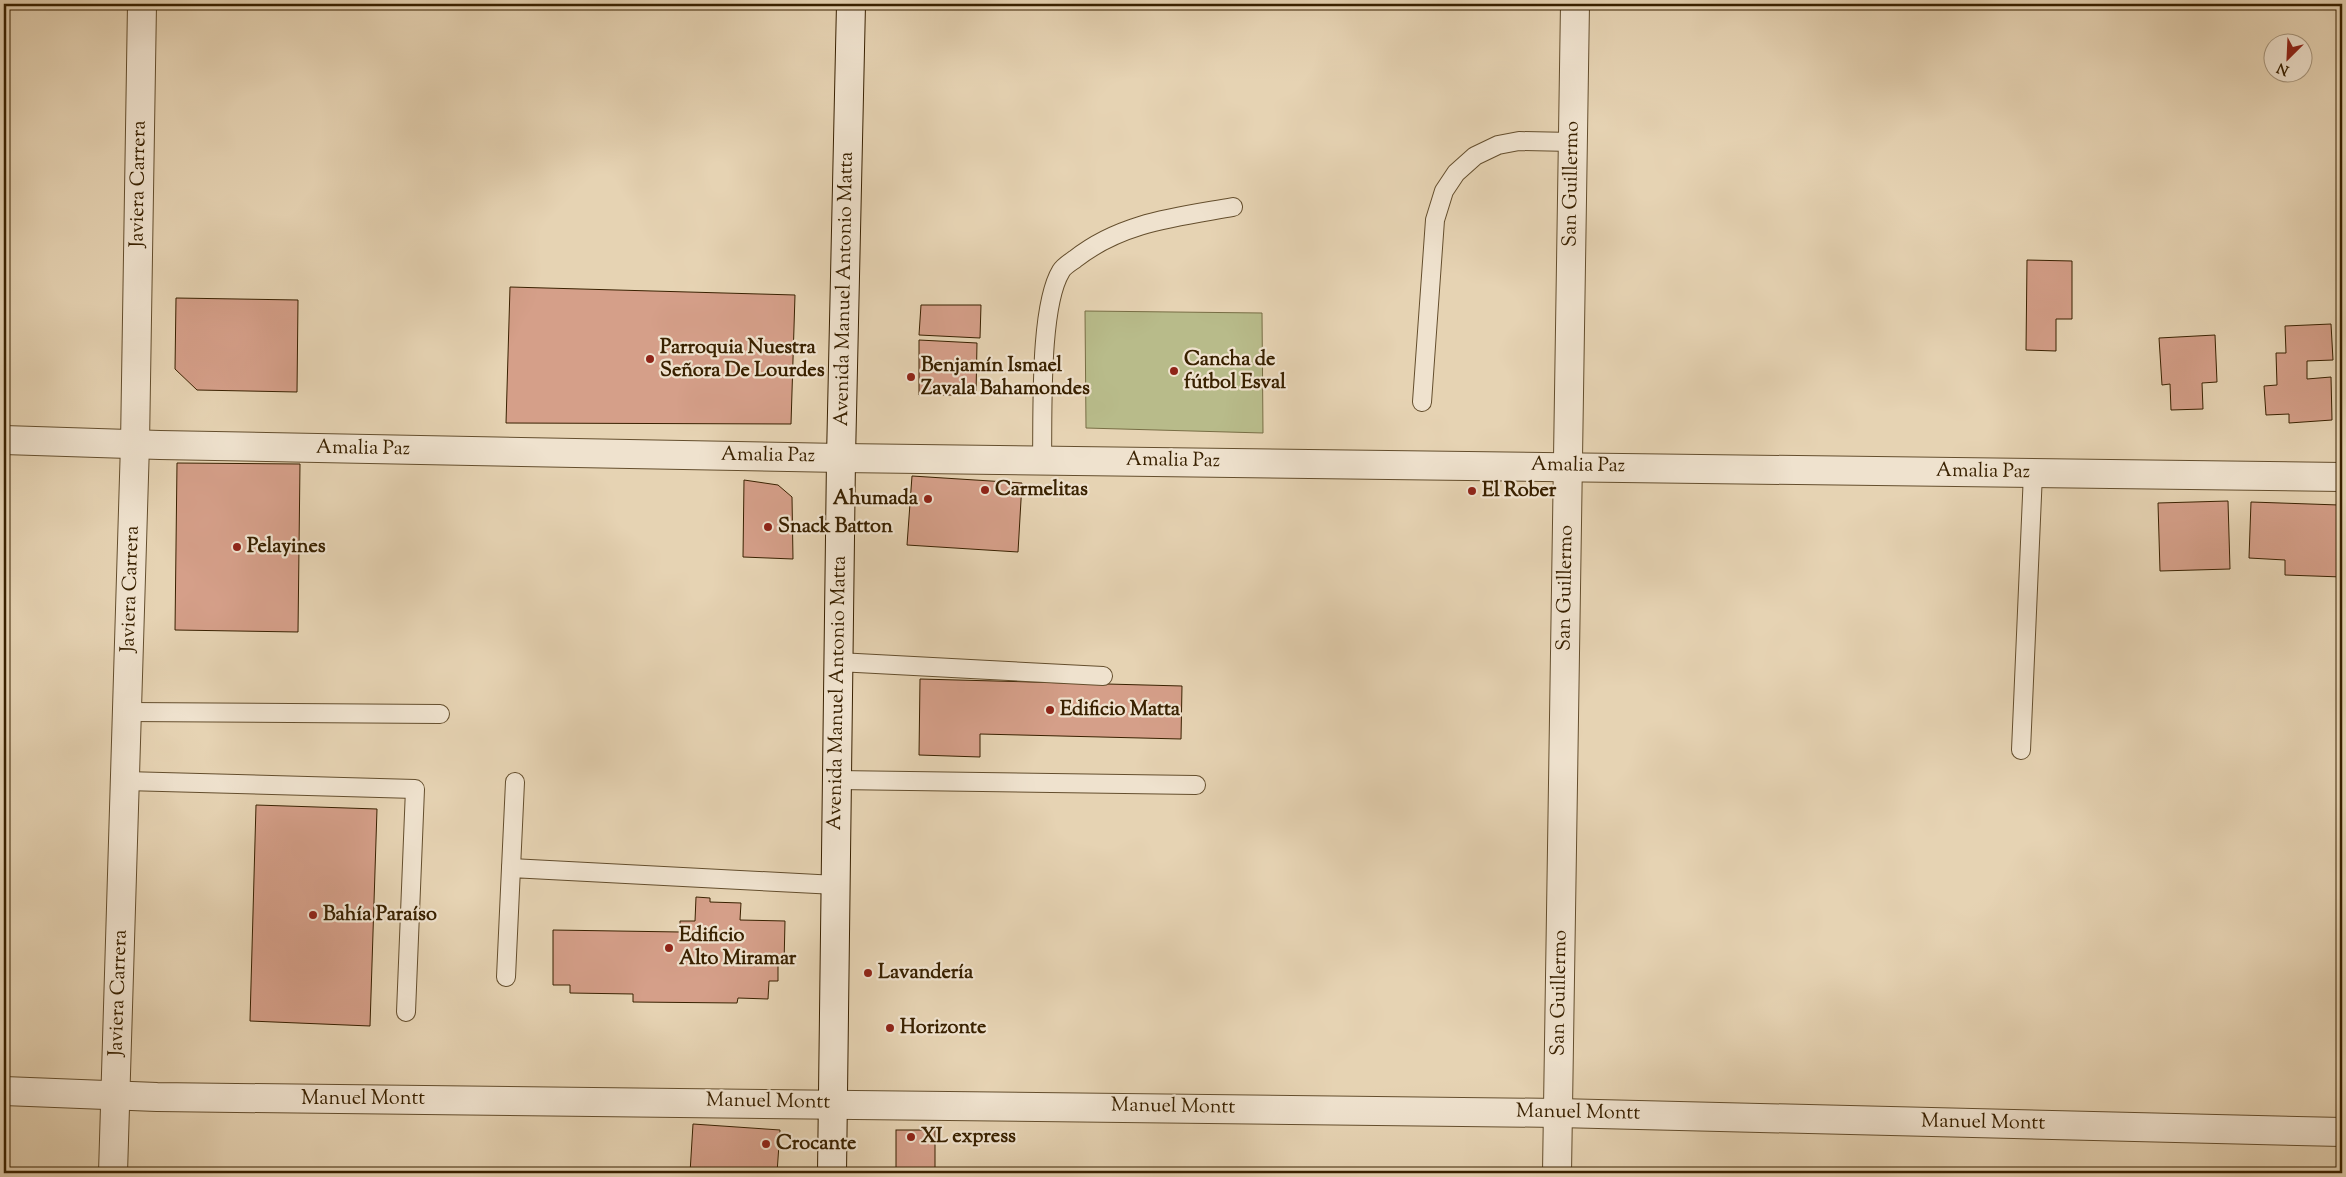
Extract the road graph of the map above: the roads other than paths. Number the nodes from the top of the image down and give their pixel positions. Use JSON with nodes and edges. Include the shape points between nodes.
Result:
{"nodes":[{"id":1,"x":142,"y":4,"type":"edge"},
{"id":2,"x":850,"y":4,"type":"edge"},
{"id":3,"x":1575,"y":4,"type":"edge"},
{"id":4,"x":1572,"y":142,"type":"junction"},
{"id":5,"x":1233,"y":208,"type":"dead end"},
{"id":6,"x":1422,"y":402,"type":"dead end"},
{"id":7,"x":4,"y":440,"type":"edge"},
{"id":8,"x":135,"y":444,"type":"junction"},
{"id":9,"x":840,"y":458,"type":"junction"},
{"id":10,"x":1042,"y":460,"type":"junction"},
{"id":11,"x":1569,"y":466,"type":"junction"},
{"id":12,"x":2033,"y":473,"type":"junction"},
{"id":13,"x":2342,"y":477,"type":"edge"},
{"id":14,"x":838,"y":662,"type":"junction"},
{"id":15,"x":1102,"y":676,"type":"dead end"},
{"id":16,"x":128,"y":712,"type":"junction"},
{"id":17,"x":440,"y":714,"type":"dead end"},
{"id":18,"x":2021,"y":750,"type":"dead end"},
{"id":19,"x":837,"y":780,"type":"junction"},
{"id":20,"x":125,"y":781,"type":"junction"},
{"id":21,"x":515,"y":782,"type":"dead end"},
{"id":22,"x":1196,"y":785,"type":"dead end"},
{"id":23,"x":511,"y":868,"type":"junction"},
{"id":24,"x":836,"y":885,"type":"junction"},
{"id":25,"x":506,"y":977,"type":"dead end"},
{"id":26,"x":406,"y":1012,"type":"dead end"},
{"id":27,"x":4,"y":1091,"type":"edge"},
{"id":28,"x":116,"y":1094,"type":"junction"},
{"id":29,"x":833,"y":1103,"type":"junction"},
{"id":30,"x":1558,"y":1113,"type":"junction"},
{"id":31,"x":2342,"y":1132,"type":"edge"},
{"id":32,"x":113,"y":1173,"type":"edge"},
{"id":33,"x":832,"y":1173,"type":"edge"},
{"id":34,"x":1557,"y":1173,"type":"edge"}],
"edges":[{"from":1,"to":8,"type":"street","name":"Javiera Carrera"},
{"from":2,"to":9,"type":"street","name":"Avenida Manuel Antonio Matta"},
{"from":3,"to":4,"type":"street","name":"San Guillermo"},
{"from":4,"to":6,"type":"lane","via":[[1519,141],[1498,145],[1475,156],[1456,172],[1444,191],[1434,220]]},
{"from":4,"to":11,"type":"street","name":"San Guillermo"},
{"from":5,"to":10,"type":"lane","via":[[1140,224],[1088,249],[1062,270],[1051,293],[1044,359]]},
{"from":7,"to":8,"type":"street","name":"Amalia Paz"},
{"from":8,"to":9,"type":"street","name":"Amalia Paz"},
{"from":8,"to":16,"type":"street","name":"Javiera Carrera"},
{"from":9,"to":10,"type":"street","name":"Amalia Paz"},
{"from":9,"to":14,"type":"street","name":"Avenida Manuel Antonio Matta"},
{"from":10,"to":11,"type":"street","name":"Amalia Paz"},
{"from":11,"to":12,"type":"street","name":"Amalia Paz"},
{"from":11,"to":30,"type":"street","name":"San Guillermo"},
{"from":12,"to":13,"type":"street","name":"Amalia Paz"},
{"from":12,"to":18,"type":"lane"},
{"from":14,"to":15,"type":"lane"},
{"from":14,"to":19,"type":"street","name":"Avenida Manuel Antonio Matta"},
{"from":16,"to":17,"type":"lane"},
{"from":16,"to":20,"type":"street","name":"Javiera Carrera"},
{"from":19,"to":22,"type":"lane"},
{"from":19,"to":24,"type":"street","name":"Avenida Manuel Antonio Matta"},
{"from":20,"to":26,"type":"lane","via":[[415,789]]},
{"from":20,"to":28,"type":"street","name":"Javiera Carrera"},
{"from":21,"to":23,"type":"lane"},
{"from":23,"to":24,"type":"lane"},
{"from":23,"to":25,"type":"lane"},
{"from":24,"to":29,"type":"street","name":"Avenida Manuel Antonio Matta"},
{"from":27,"to":28,"type":"street","name":"Manuel Montt"},
{"from":28,"to":29,"type":"street","name":"Manuel Montt"},
{"from":28,"to":32,"type":"street","name":"Javiera Carrera"},
{"from":29,"to":30,"type":"street","name":"Manuel Montt"},
{"from":29,"to":33,"type":"street","name":"Avenida Manuel Antonio Matta"},
{"from":30,"to":31,"type":"street","name":"Manuel Montt"},
{"from":30,"to":34,"type":"street","name":"San Guillermo"}]}
